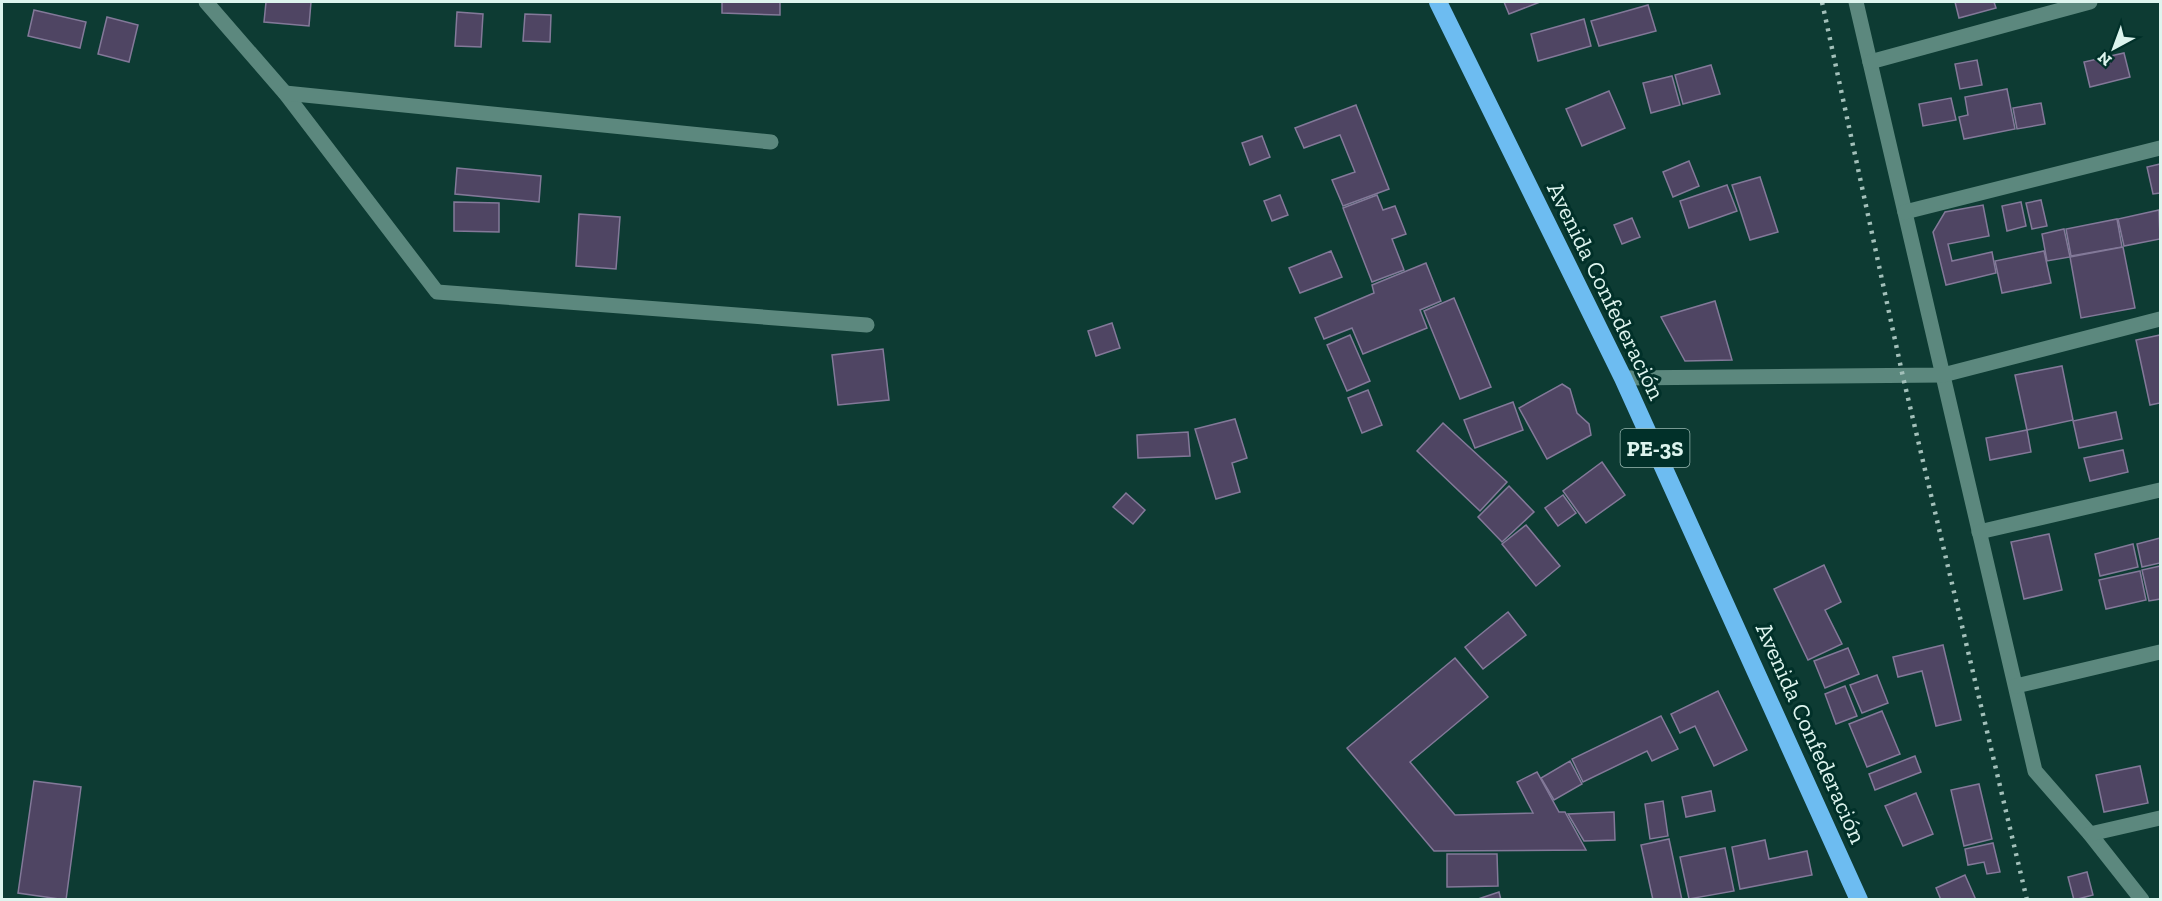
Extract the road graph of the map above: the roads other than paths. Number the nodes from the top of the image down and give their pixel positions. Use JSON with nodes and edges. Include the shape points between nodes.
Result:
{"nodes":[{"id":1,"x":206,"y":2,"type":"edge"},
{"id":2,"x":1438,"y":2,"type":"edge"},
{"id":3,"x":1856,"y":2,"type":"edge"},
{"id":4,"x":2090,"y":2,"type":"edge"},
{"id":5,"x":1870,"y":62,"type":"junction"},
{"id":6,"x":285,"y":93,"type":"junction"},
{"id":7,"x":771,"y":142,"type":"dead end"},
{"id":8,"x":2160,"y":148,"type":"edge"},
{"id":9,"x":1905,"y":212,"type":"junction"},
{"id":10,"x":2160,"y":319,"type":"edge"},
{"id":11,"x":867,"y":325,"type":"dead end"},
{"id":12,"x":1943,"y":375,"type":"junction"},
{"id":13,"x":1623,"y":378,"type":"junction"},
{"id":14,"x":2160,"y":490,"type":"edge"},
{"id":15,"x":1979,"y":532,"type":"junction"},
{"id":16,"x":2160,"y":652,"type":"edge"},
{"id":17,"x":2016,"y":686,"type":"junction"},
{"id":18,"x":2160,"y":818,"type":"edge"},
{"id":19,"x":2090,"y":834,"type":"junction"},
{"id":20,"x":1859,"y":900,"type":"edge"},
{"id":21,"x":2142,"y":900,"type":"edge"}],
"edges":[{"from":1,"to":6,"type":"street"},
{"from":2,"to":13,"type":"highway","name":"Avenida Confederación","number":"PE-3S"},
{"from":3,"to":5,"type":"street"},
{"from":4,"to":5,"type":"street"},
{"from":5,"to":9,"type":"street"},
{"from":6,"to":7,"type":"street"},
{"from":6,"to":11,"type":"street","via":[[437,292]]},
{"from":8,"to":9,"type":"street"},
{"from":9,"to":12,"type":"street"},
{"from":10,"to":12,"type":"street"},
{"from":12,"to":13,"type":"street"},
{"from":12,"to":15,"type":"street"},
{"from":13,"to":20,"type":"highway","name":"Avenida Confederación","number":"PE-3S"},
{"from":14,"to":15,"type":"street"},
{"from":15,"to":17,"type":"street"},
{"from":16,"to":17,"type":"street"},
{"from":17,"to":19,"type":"street","via":[[2035,771]]},
{"from":18,"to":19,"type":"street"},
{"from":19,"to":21,"type":"street"}]}
